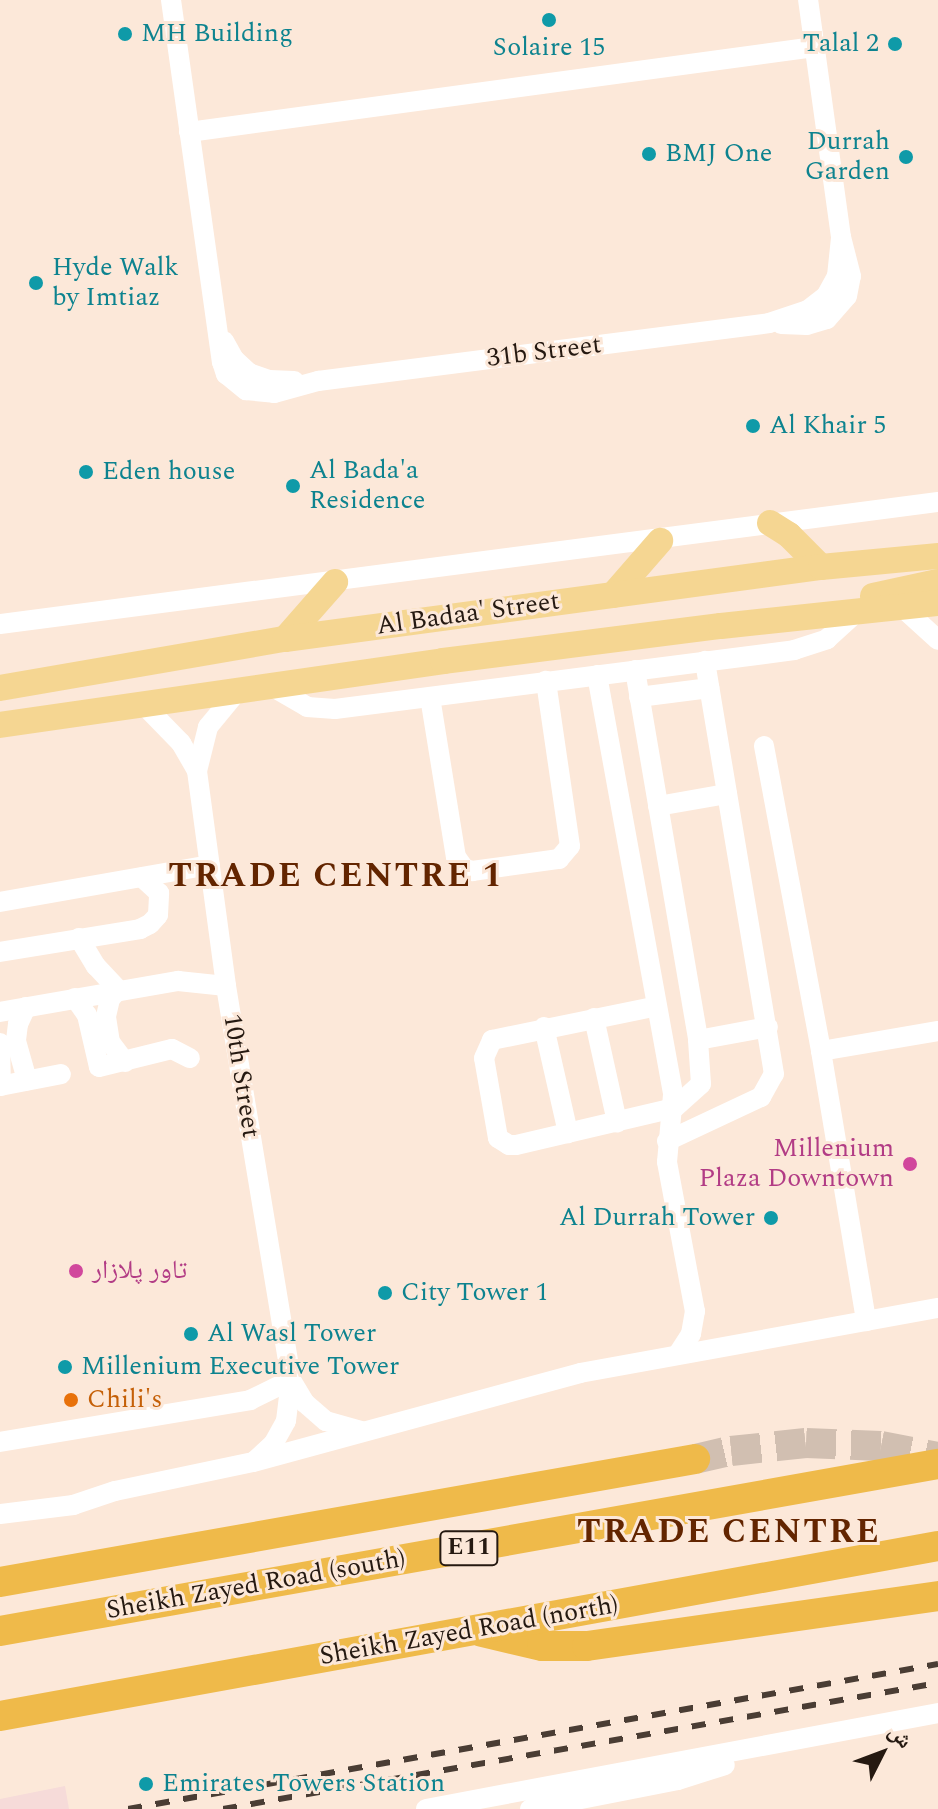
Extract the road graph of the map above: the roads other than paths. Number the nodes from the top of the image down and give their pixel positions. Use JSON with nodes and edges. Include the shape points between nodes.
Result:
{"nodes":[{"id":1,"x":171,"y":0,"type":"edge"},
{"id":2,"x":808,"y":0,"type":"edge"},
{"id":3,"x":814,"y":47,"type":"junction"},
{"id":4,"x":189,"y":132,"type":"junction"},
{"id":5,"x":938,"y":502,"type":"edge"},
{"id":6,"x":770,"y":523,"type":"junction"},
{"id":7,"x":660,"y":541,"type":"junction"},
{"id":8,"x":938,"y":556,"type":"edge"},
{"id":9,"x":821,"y":567,"type":"junction"},
{"id":10,"x":335,"y":582,"type":"junction"},
{"id":11,"x":938,"y":582,"type":"edge"},
{"id":12,"x":613,"y":595,"type":"junction"},
{"id":13,"x":938,"y":603,"type":"edge"},
{"id":14,"x":903,"y":608,"type":"junction"},
{"id":15,"x":862,"y":610,"type":"junction"},
{"id":16,"x":0,"y":624,"type":"edge"},
{"id":17,"x":285,"y":639,"type":"junction"},
{"id":18,"x":938,"y":640,"type":"edge"},
{"id":19,"x":705,"y":661,"type":"junction"},
{"id":20,"x":635,"y":670,"type":"junction"},
{"id":21,"x":597,"y":675,"type":"junction"},
{"id":22,"x":546,"y":681,"type":"junction"},
{"id":23,"x":7,"y":683,"type":"edge"},
{"id":24,"x":273,"y":687,"type":"junction"},
{"id":25,"x":709,"y":688,"type":"junction"},
{"id":26,"x":236,"y":693,"type":"junction"},
{"id":27,"x":430,"y":697,"type":"junction"},
{"id":28,"x":639,"y":697,"type":"junction"},
{"id":29,"x":145,"y":706,"type":"junction"},
{"id":30,"x":0,"y":725,"type":"edge"},
{"id":31,"x":764,"y":746,"type":"dead end"},
{"id":32,"x":197,"y":771,"type":"junction"},
{"id":33,"x":727,"y":794,"type":"junction"},
{"id":34,"x":658,"y":806,"type":"junction"},
{"id":35,"x":210,"y":865,"type":"junction"},
{"id":36,"x":142,"y":877,"type":"junction"},
{"id":37,"x":0,"y":902,"type":"edge"},
{"id":38,"x":79,"y":938,"type":"junction"},
{"id":39,"x":0,"y":952,"type":"edge"},
{"id":40,"x":226,"y":986,"type":"junction"},
{"id":41,"x":118,"y":990,"type":"junction"},
{"id":42,"x":75,"y":998,"type":"junction"},
{"id":43,"x":657,"y":1006,"type":"junction"},
{"id":44,"x":26,"y":1007,"type":"junction"},
{"id":45,"x":0,"y":1012,"type":"edge"},
{"id":46,"x":594,"y":1018,"type":"junction"},
{"id":47,"x":544,"y":1027,"type":"junction"},
{"id":48,"x":768,"y":1027,"type":"junction"},
{"id":49,"x":938,"y":1031,"type":"edge"},
{"id":50,"x":698,"y":1040,"type":"junction"},
{"id":51,"x":0,"y":1043,"type":"edge"},
{"id":52,"x":821,"y":1051,"type":"junction"},
{"id":53,"x":190,"y":1058,"type":"dead end"},
{"id":54,"x":125,"y":1062,"type":"junction"},
{"id":55,"x":61,"y":1074,"type":"dead end"},
{"id":56,"x":27,"y":1080,"type":"junction"},
{"id":57,"x":0,"y":1086,"type":"edge"},
{"id":58,"x":674,"y":1108,"type":"junction"},
{"id":59,"x":617,"y":1122,"type":"junction"},
{"id":60,"x":568,"y":1133,"type":"junction"},
{"id":61,"x":667,"y":1141,"type":"junction"},
{"id":62,"x":938,"y":1308,"type":"edge"},
{"id":63,"x":866,"y":1321,"type":"junction"},
{"id":64,"x":678,"y":1354,"type":"junction"},
{"id":65,"x":291,"y":1380,"type":"junction"},
{"id":66,"x":366,"y":1432,"type":"junction"},
{"id":67,"x":0,"y":1442,"type":"edge"},
{"id":68,"x":695,"y":1459,"type":"tunnel mouth"},
{"id":69,"x":253,"y":1462,"type":"junction"},
{"id":70,"x":938,"y":1464,"type":"edge"},
{"id":71,"x":0,"y":1514,"type":"edge"},
{"id":72,"x":938,"y":1546,"type":"edge"},
{"id":73,"x":0,"y":1582,"type":"edge"},
{"id":74,"x":938,"y":1596,"type":"edge"},
{"id":75,"x":476,"y":1630,"type":"junction"},
{"id":76,"x":0,"y":1631,"type":"edge"},
{"id":77,"x":938,"y":1713,"type":"edge"},
{"id":78,"x":0,"y":1716,"type":"edge"},
{"id":79,"x":759,"y":1749,"type":"junction"},
{"id":80,"x":426,"y":1809,"type":"edge"},
{"id":81,"x":530,"y":1809,"type":"edge"}],
"edges":[{"from":1,"to":4,"type":"street","name":"31b Street"},
{"from":2,"to":3,"type":"street","name":"31b Street"},
{"from":3,"to":4,"type":"street"},
{"from":3,"to":4,"type":"street","name":"31b Street","via":[[851,276],[842,305],[817,323],[769,323],[318,381],[269,380],[249,373],[234,359],[215,323]]},
{"from":5,"to":6,"type":"street"},
{"from":6,"to":7,"type":"street"},
{"from":6,"to":9,"type":"main road"},
{"from":7,"to":10,"type":"street"},
{"from":7,"to":12,"type":"main road"},
{"from":8,"to":9,"type":"main road","name":"Al Badaa' Street"},
{"from":9,"to":12,"type":"main road","name":"Al Badaa' Street"},
{"from":10,"to":16,"type":"street"},
{"from":10,"to":17,"type":"main road"},
{"from":11,"to":15,"type":"main road","via":[[873,596]]},
{"from":12,"to":17,"type":"main road","name":"Al Badaa' Street"},
{"from":13,"to":14,"type":"main road","name":"Al Badaa' Street"},
{"from":14,"to":15,"type":"main road","name":"Al Badaa' Street"},
{"from":14,"to":18,"type":"street"},
{"from":15,"to":19,"type":"street","via":[[837,632],[806,648]]},
{"from":15,"to":24,"type":"main road","name":"Al Badaa' Street"},
{"from":17,"to":23,"type":"main road","name":"Al Badaa' Street"},
{"from":19,"to":20,"type":"street"},
{"from":19,"to":25,"type":"street"},
{"from":20,"to":21,"type":"street"},
{"from":20,"to":28,"type":"street"},
{"from":21,"to":22,"type":"street"},
{"from":21,"to":43,"type":"street"},
{"from":22,"to":27,"type":"street"},
{"from":22,"to":27,"type":"street","via":[[568,851],[559,859],[472,871],[456,857]]},
{"from":24,"to":26,"type":"main road","name":"Al Badaa' Street"},
{"from":24,"to":27,"type":"street","via":[[299,704],[325,710]]},
{"from":25,"to":28,"type":"street"},
{"from":25,"to":33,"type":"street"},
{"from":26,"to":29,"type":"main road","name":"Al Badaa' Street"},
{"from":26,"to":32,"type":"street","name":"10th Street","via":[[208,727]]},
{"from":28,"to":34,"type":"street"},
{"from":29,"to":30,"type":"main road","name":"Al Badaa' Street"},
{"from":29,"to":32,"type":"street","name":"10th Street","via":[[176,736]]},
{"from":31,"to":52,"type":"street"},
{"from":32,"to":35,"type":"street","name":"10th Street"},
{"from":33,"to":34,"type":"street"},
{"from":33,"to":48,"type":"street"},
{"from":34,"to":50,"type":"street"},
{"from":35,"to":36,"type":"street"},
{"from":35,"to":40,"type":"street","name":"10th Street"},
{"from":36,"to":37,"type":"street"},
{"from":36,"to":38,"type":"street","via":[[159,893],[158,915],[150,924]]},
{"from":38,"to":39,"type":"street"},
{"from":38,"to":41,"type":"street"},
{"from":40,"to":41,"type":"street","via":[[178,981]]},
{"from":40,"to":65,"type":"street","name":"10th Street"},
{"from":41,"to":42,"type":"street"},
{"from":41,"to":54,"type":"street","via":[[106,1017],[110,1042]]},
{"from":42,"to":44,"type":"street"},
{"from":42,"to":54,"type":"street","via":[[87,1015],[96,1065]]},
{"from":43,"to":46,"type":"street"},
{"from":43,"to":58,"type":"street"},
{"from":44,"to":45,"type":"street"},
{"from":44,"to":56,"type":"street","via":[[16,1041]]},
{"from":46,"to":47,"type":"street"},
{"from":46,"to":59,"type":"street"},
{"from":47,"to":60,"type":"street"},
{"from":47,"to":60,"type":"street","via":[[498,1036],[487,1045],[484,1058],[496,1131],[509,1145]]},
{"from":48,"to":50,"type":"street"},
{"from":48,"to":61,"type":"street","via":[[774,1074],[761,1097]]},
{"from":49,"to":52,"type":"street"},
{"from":50,"to":58,"type":"street","via":[[701,1084]]},
{"from":51,"to":57,"type":"street"},
{"from":52,"to":63,"type":"street"},
{"from":53,"to":54,"type":"street","via":[[172,1049]]},
{"from":55,"to":56,"type":"street"},
{"from":56,"to":57,"type":"street"},
{"from":58,"to":59,"type":"street"},
{"from":58,"to":61,"type":"street"},
{"from":59,"to":60,"type":"street"},
{"from":61,"to":64,"type":"street","via":[[695,1302],[691,1334]]},
{"from":62,"to":63,"type":"street"},
{"from":63,"to":64,"type":"street"},
{"from":64,"to":66,"type":"street","via":[[519,1388]]},
{"from":65,"to":66,"type":"street","name":"10th Street","via":[[305,1403],[326,1421]]},
{"from":65,"to":67,"type":"street","via":[[250,1400]]},
{"from":65,"to":69,"type":"street","name":"10th Street","via":[[286,1421],[273,1444]]},
{"from":66,"to":69,"type":"street"},
{"from":68,"to":73,"type":"highway"},
{"from":69,"to":71,"type":"street","via":[[73,1505]]},
{"from":70,"to":76,"type":"highway","name":"Sheikh Zayed Road (south)","number":"E11"},
{"from":72,"to":75,"type":"highway","name":"Sheikh Zayed Road (north)"},
{"from":74,"to":75,"type":"highway","via":[[587,1646],[531,1645]]},
{"from":75,"to":78,"type":"highway","name":"Sheikh Zayed Road (north)"},
{"from":77,"to":79,"type":"street"},
{"from":79,"to":80,"type":"street"},
{"from":79,"to":81,"type":"street","via":[[678,1780]]}]}
